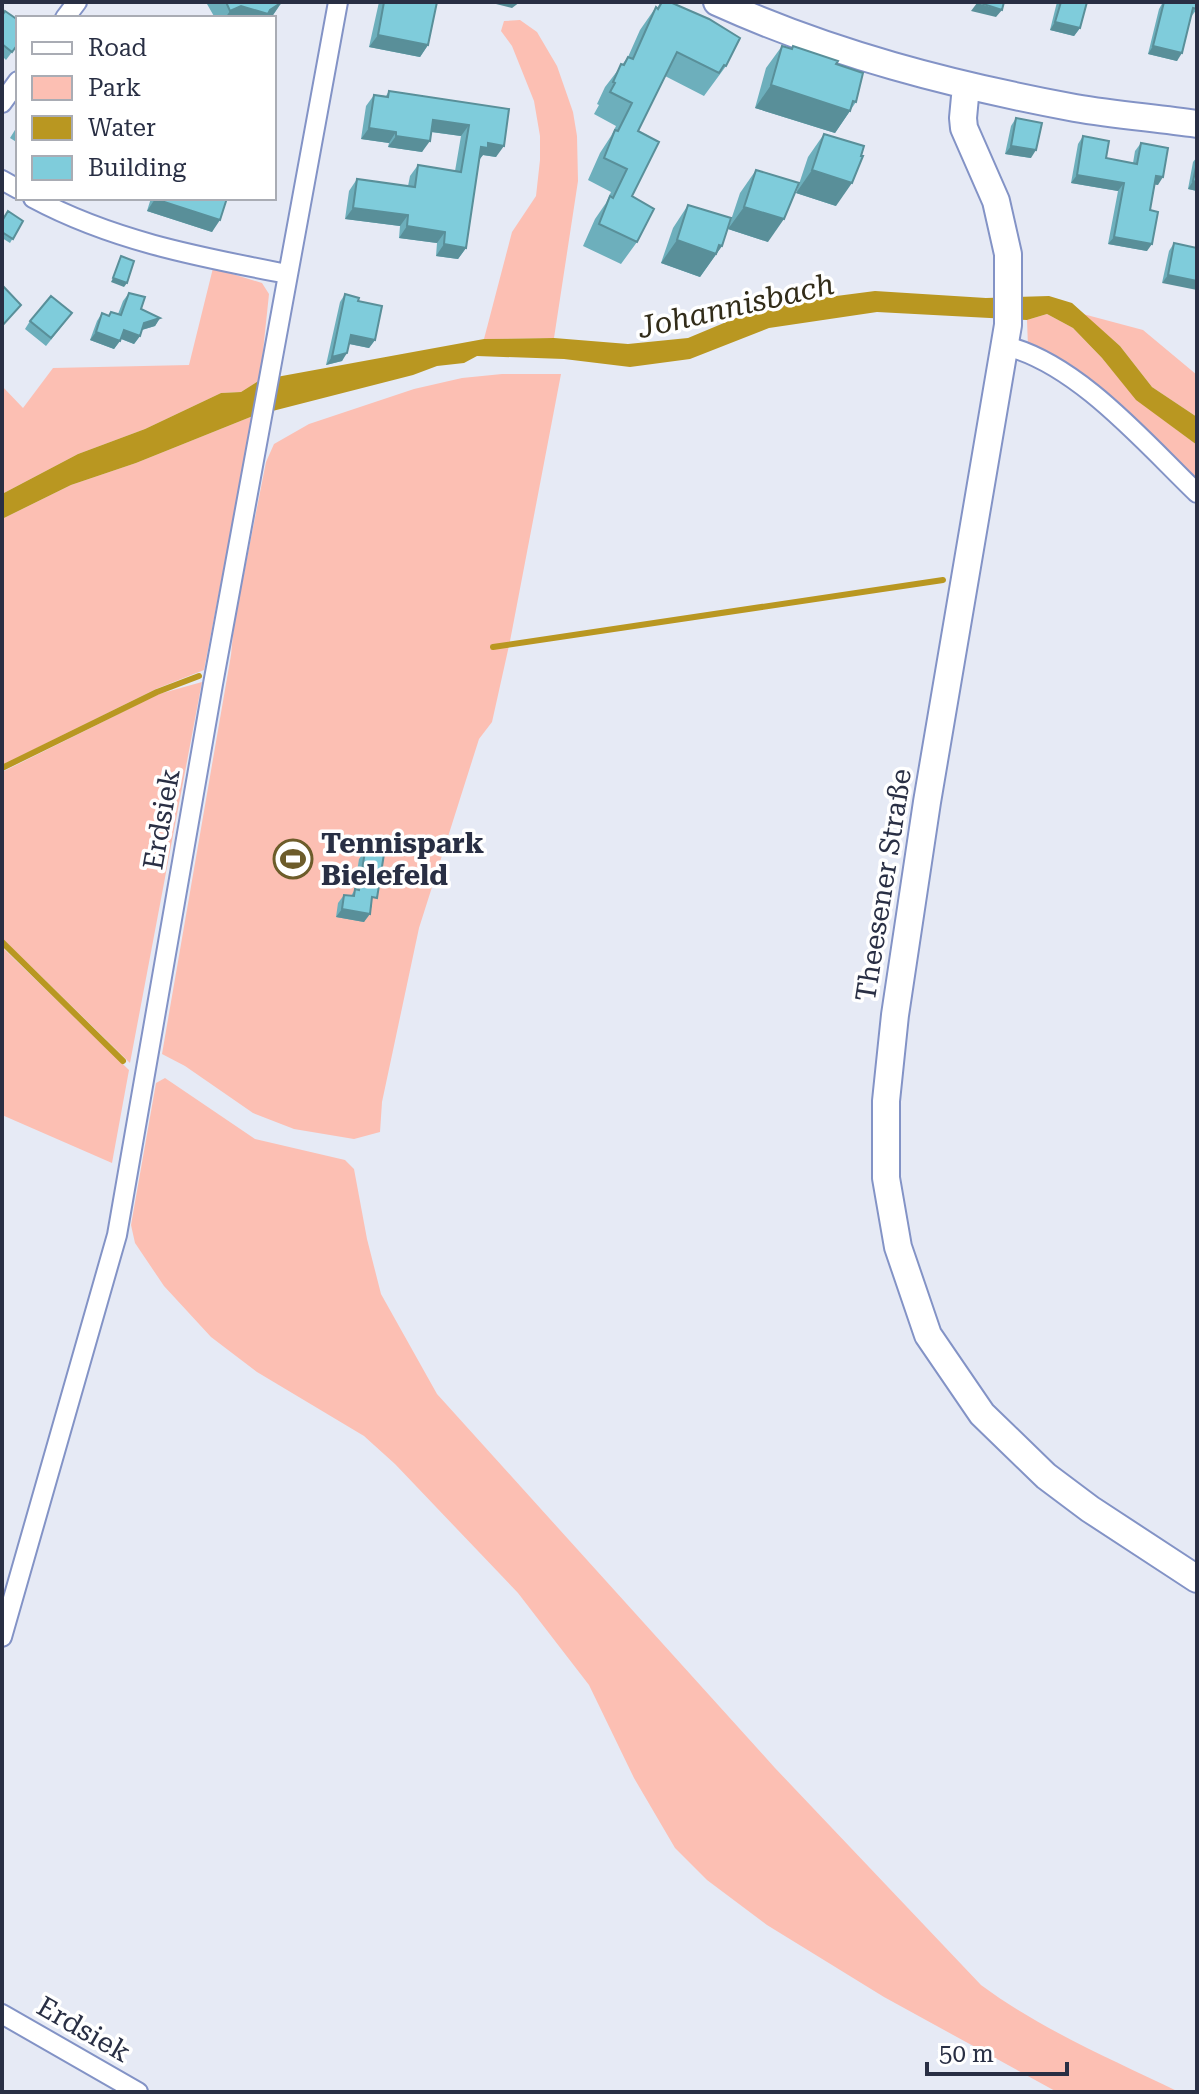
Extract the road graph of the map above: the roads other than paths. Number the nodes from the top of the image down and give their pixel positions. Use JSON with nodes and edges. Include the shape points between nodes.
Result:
{"nodes":[{"id":1,"x":338,"y":2,"type":"edge"},
{"id":2,"x":717,"y":2,"type":"edge"},
{"id":3,"x":16,"y":84,"type":"edge"},
{"id":4,"x":966,"y":86,"type":"junction"},
{"id":5,"x":2,"y":103,"type":"edge"},
{"id":6,"x":1197,"y":124,"type":"edge"},
{"id":7,"x":37,"y":200,"type":"edge"},
{"id":8,"x":287,"y":274,"type":"junction"},
{"id":9,"x":1006,"y":346,"type":"junction"},
{"id":10,"x":1197,"y":493,"type":"edge"},
{"id":11,"x":1197,"y":1579,"type":"edge"},
{"id":12,"x":2,"y":1637,"type":"edge"},
{"id":13,"x":2,"y":2014,"type":"edge"},
{"id":14,"x":138,"y":2092,"type":"edge"}],
"edges":[{"from":1,"to":8,"type":"street","name":"Erdsiek"},
{"from":2,"to":4,"type":"street","via":[[860,57]]},
{"from":3,"to":5,"type":"street"},
{"from":4,"to":6,"type":"street"},
{"from":4,"to":9,"type":"street","name":"Theesener Straße","via":[[964,128],[996,201],[1008,254]]},
{"from":7,"to":8,"type":"street","via":[[127,238]]},
{"from":8,"to":12,"type":"street","name":"Erdsiek","via":[[117,1235]]},
{"from":9,"to":10,"type":"street","via":[[1087,388]]},
{"from":9,"to":11,"type":"street","name":"Theesener Straße","via":[[895,1015],[886,1101],[886,1178],[898,1247],[928,1335],[982,1414],[1057,1484]]},
{"from":13,"to":14,"type":"street","name":"Erdsiek"}]}
